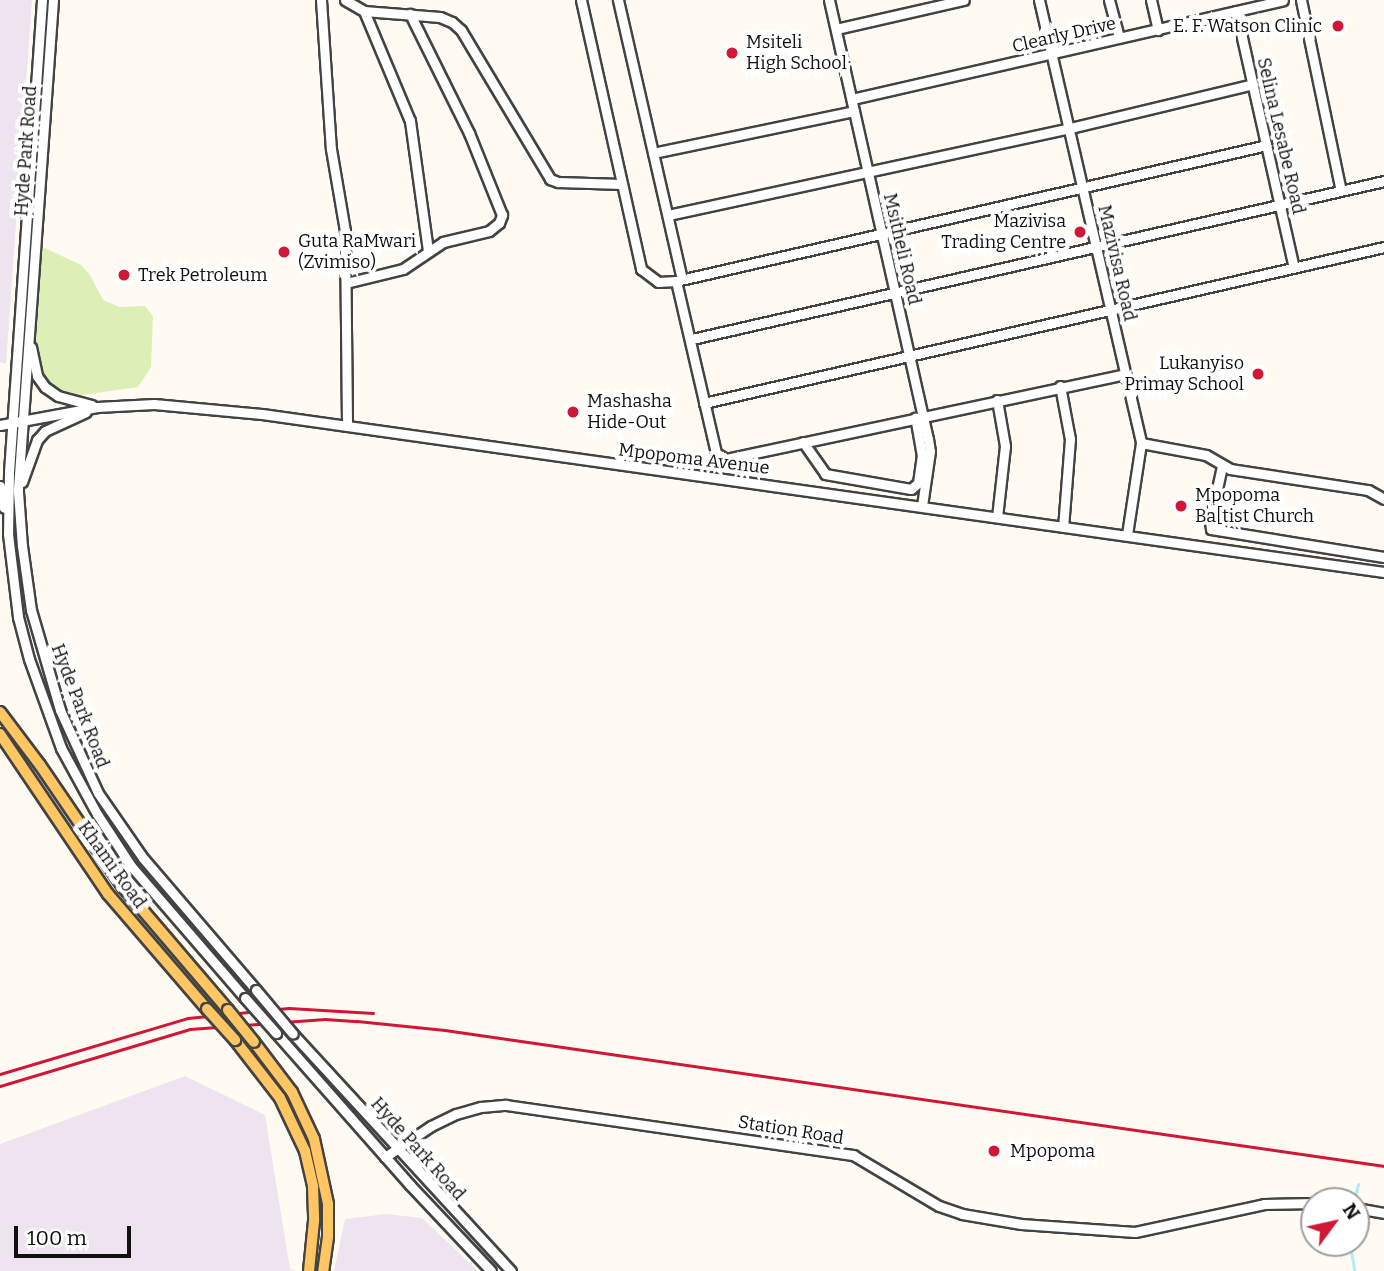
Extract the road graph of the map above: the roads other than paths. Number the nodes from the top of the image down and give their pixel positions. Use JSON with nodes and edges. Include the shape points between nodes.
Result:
{"nodes":[{"id":1,"x":42,"y":0,"type":"edge"},
{"id":2,"x":53,"y":0,"type":"edge"},
{"id":3,"x":321,"y":0,"type":"edge"},
{"id":4,"x":347,"y":0,"type":"edge"},
{"id":5,"x":581,"y":0,"type":"edge"},
{"id":6,"x":618,"y":0,"type":"edge"},
{"id":7,"x":830,"y":0,"type":"edge"},
{"id":8,"x":964,"y":0,"type":"edge"},
{"id":9,"x":1040,"y":0,"type":"edge"},
{"id":10,"x":1109,"y":0,"type":"edge"},
{"id":11,"x":1151,"y":0,"type":"edge"},
{"id":12,"x":1283,"y":0,"type":"edge"},
{"id":13,"x":1301,"y":0,"type":"edge"},
{"id":14,"x":364,"y":11,"type":"junction"},
{"id":15,"x":1236,"y":11,"type":"junction"},
{"id":16,"x":410,"y":14,"type":"junction"},
{"id":17,"x":836,"y":29,"type":"junction"},
{"id":18,"x":1158,"y":30,"type":"junction"},
{"id":19,"x":1119,"y":38,"type":"junction"},
{"id":20,"x":1052,"y":54,"type":"junction"},
{"id":21,"x":1253,"y":83,"type":"junction"},
{"id":22,"x":852,"y":99,"type":"junction"},
{"id":23,"x":854,"y":111,"type":"junction"},
{"id":24,"x":1070,"y":128,"type":"junction"},
{"id":25,"x":1267,"y":145,"type":"junction"},
{"id":26,"x":653,"y":153,"type":"junction"},
{"id":27,"x":868,"y":173,"type":"junction"},
{"id":28,"x":1384,"y":181,"type":"edge"},
{"id":29,"x":622,"y":184,"type":"junction"},
{"id":30,"x":1084,"y":189,"type":"junction"},
{"id":31,"x":1342,"y":191,"type":"junction"},
{"id":32,"x":1282,"y":206,"type":"junction"},
{"id":33,"x":668,"y":215,"type":"junction"},
{"id":34,"x":882,"y":233,"type":"junction"},
{"id":35,"x":1384,"y":247,"type":"edge"},
{"id":36,"x":1097,"y":248,"type":"junction"},
{"id":37,"x":428,"y":251,"type":"junction"},
{"id":38,"x":1294,"y":268,"type":"junction"},
{"id":39,"x":679,"y":280,"type":"junction"},
{"id":40,"x":346,"y":283,"type":"junction"},
{"id":41,"x":896,"y":295,"type":"junction"},
{"id":42,"x":1111,"y":310,"type":"junction"},
{"id":43,"x":28,"y":331,"type":"junction"},
{"id":44,"x":692,"y":339,"type":"junction"},
{"id":45,"x":909,"y":356,"type":"junction"},
{"id":46,"x":1125,"y":374,"type":"junction"},
{"id":47,"x":1060,"y":386,"type":"junction"},
{"id":48,"x":997,"y":400,"type":"junction"},
{"id":49,"x":704,"y":403,"type":"junction"},
{"id":50,"x":97,"y":407,"type":"junction"},
{"id":51,"x":919,"y":417,"type":"junction"},
{"id":52,"x":23,"y":420,"type":"junction"},
{"id":53,"x":11,"y":423,"type":"junction"},
{"id":54,"x":0,"y":425,"type":"edge"},
{"id":55,"x":347,"y":426,"type":"junction"},
{"id":56,"x":803,"y":442,"type":"junction"},
{"id":57,"x":1141,"y":443,"type":"junction"},
{"id":58,"x":1222,"y":466,"type":"junction"},
{"id":59,"x":0,"y":486,"type":"edge"},
{"id":60,"x":18,"y":492,"type":"junction"},
{"id":61,"x":1384,"y":499,"type":"edge"},
{"id":62,"x":922,"y":506,"type":"junction"},
{"id":63,"x":997,"y":517,"type":"junction"},
{"id":64,"x":1063,"y":527,"type":"junction"},
{"id":65,"x":8,"y":534,"type":"junction"},
{"id":66,"x":1127,"y":535,"type":"junction"},
{"id":67,"x":1384,"y":557,"type":"edge"},
{"id":68,"x":1384,"y":572,"type":"edge"},
{"id":69,"x":0,"y":712,"type":"edge"},
{"id":70,"x":0,"y":734,"type":"edge"},
{"id":71,"x":395,"y":1148,"type":"junction"},
{"id":72,"x":385,"y":1157,"type":"junction"},
{"id":73,"x":1300,"y":1203,"type":"edge"},
{"id":74,"x":309,"y":1271,"type":"edge"},
{"id":75,"x":323,"y":1271,"type":"edge"},
{"id":76,"x":491,"y":1271,"type":"edge"},
{"id":77,"x":511,"y":1271,"type":"edge"}],
"edges":[{"from":1,"to":53,"type":"street","name":"Hyde Park Road"},
{"from":2,"to":43,"type":"street","name":"Hyde Park Road"},
{"from":3,"to":40,"type":"street"},
{"from":4,"to":14,"type":"street"},
{"from":5,"to":29,"type":"street"},
{"from":6,"to":26,"type":"street"},
{"from":7,"to":17,"type":"street","name":"Msitheli Road"},
{"from":8,"to":17,"type":"street"},
{"from":9,"to":20,"type":"street","name":"Mazivisa Road"},
{"from":10,"to":19,"type":"street"},
{"from":11,"to":18,"type":"street"},
{"from":12,"to":15,"type":"street","name":"Clearly Drive"},
{"from":13,"to":31,"type":"street"},
{"from":14,"to":16,"type":"street"},
{"from":14,"to":37,"type":"street","via":[[410,121]]},
{"from":15,"to":18,"type":"street","name":"Clearly Drive"},
{"from":15,"to":21,"type":"street","name":"Selina Lesabe Road"},
{"from":16,"to":29,"type":"street","via":[[440,17],[461,30],[552,180]]},
{"from":16,"to":37,"type":"street","via":[[469,133],[502,215],[489,231],[443,242]]},
{"from":17,"to":22,"type":"street","name":"Msitheli Road"},
{"from":18,"to":19,"type":"street","name":"Clearly Drive"},
{"from":19,"to":20,"type":"street","name":"Clearly Drive"},
{"from":20,"to":22,"type":"street","name":"Clearly Drive"},
{"from":20,"to":24,"type":"street","name":"Mazivisa Road"},
{"from":21,"to":24,"type":"street"},
{"from":21,"to":25,"type":"street","name":"Selina Lesabe Road"},
{"from":22,"to":23,"type":"street","name":"Msitheli Road"},
{"from":23,"to":26,"type":"street"},
{"from":23,"to":27,"type":"street","name":"Msitheli Road"},
{"from":24,"to":27,"type":"street"},
{"from":24,"to":30,"type":"street","name":"Mazivisa Road"},
{"from":25,"to":30,"type":"street"},
{"from":25,"to":32,"type":"street","name":"Selina Lesabe Road"},
{"from":26,"to":33,"type":"street"},
{"from":27,"to":33,"type":"street"},
{"from":27,"to":34,"type":"street","name":"Msitheli Road"},
{"from":28,"to":31,"type":"street"},
{"from":29,"to":39,"type":"street","via":[[641,269],[658,282]]},
{"from":30,"to":34,"type":"street"},
{"from":30,"to":36,"type":"street","name":"Mazivisa Road"},
{"from":31,"to":32,"type":"street"},
{"from":32,"to":36,"type":"street"},
{"from":32,"to":38,"type":"street","name":"Selina Lesabe Road"},
{"from":33,"to":39,"type":"street"},
{"from":34,"to":39,"type":"street"},
{"from":34,"to":41,"type":"street","name":"Msitheli Road"},
{"from":35,"to":38,"type":"street"},
{"from":36,"to":41,"type":"street"},
{"from":36,"to":42,"type":"street","name":"Mazivisa Road"},
{"from":37,"to":40,"type":"street","via":[[403,270]]},
{"from":38,"to":42,"type":"street"},
{"from":39,"to":44,"type":"street"},
{"from":40,"to":55,"type":"street"},
{"from":41,"to":44,"type":"street"},
{"from":41,"to":45,"type":"street","name":"Msitheli Road"},
{"from":42,"to":45,"type":"street"},
{"from":42,"to":46,"type":"street","name":"Mazivisa Road"},
{"from":43,"to":50,"type":"street","via":[[37,376],[45,387],[58,396]]},
{"from":43,"to":52,"type":"street","name":"Hyde Park Road"},
{"from":44,"to":49,"type":"street"},
{"from":45,"to":49,"type":"street"},
{"from":45,"to":51,"type":"street","name":"Msitheli Road"},
{"from":46,"to":47,"type":"street"},
{"from":46,"to":57,"type":"street","name":"Mazivisa Road"},
{"from":47,"to":48,"type":"street"},
{"from":47,"to":64,"type":"street","via":[[1070,439]]},
{"from":48,"to":51,"type":"street"},
{"from":48,"to":63,"type":"street","via":[[1005,446]]},
{"from":49,"to":56,"type":"street","via":[[716,453],[726,460]]},
{"from":50,"to":52,"type":"street","name":"Mpopoma Avenue"},
{"from":50,"to":55,"type":"street","name":"Mpopoma Avenue","via":[[154,404]]},
{"from":50,"to":60,"type":"street","via":[[45,430]]},
{"from":51,"to":56,"type":"street"},
{"from":51,"to":56,"type":"street","via":[[922,456],[918,483],[911,489],[825,474]]},
{"from":51,"to":62,"type":"street","name":"Msitheli Road","via":[[930,451]]},
{"from":52,"to":53,"type":"street","name":"Mpopoma Avenue"},
{"from":52,"to":60,"type":"street","name":"Hyde Park Road"},
{"from":53,"to":54,"type":"street","name":"Mpopoma Avenue"},
{"from":53,"to":65,"type":"street","name":"Hyde Park Road"},
{"from":55,"to":62,"type":"street","name":"Mpopoma Avenue"},
{"from":57,"to":58,"type":"street","via":[[1206,454]]},
{"from":57,"to":66,"type":"street","name":"Mazivisa Road"},
{"from":58,"to":61,"type":"street","via":[[1368,490]]},
{"from":58,"to":67,"type":"street","via":[[1211,529]]},
{"from":59,"to":65,"type":"street"},
{"from":60,"to":71,"type":"street","name":"Hyde Park Road","bridge":true,"via":[[31,610],[43,659],[98,793],[143,858]]},
{"from":62,"to":63,"type":"street","name":"Mpopoma Avenue"},
{"from":63,"to":64,"type":"street","name":"Mpopoma Avenue"},
{"from":64,"to":66,"type":"street","name":"Mpopoma Avenue"},
{"from":65,"to":72,"type":"street","name":"Hyde Park Road","bridge":true,"via":[[18,617],[29,659],[72,769],[96,814],[131,866]]},
{"from":66,"to":68,"type":"street","name":"Mpopoma Avenue"},
{"from":69,"to":75,"type":"main road","bridge":true,"via":[[123,887],[292,1092],[314,1139],[328,1204]]},
{"from":70,"to":74,"type":"main road","name":"Khami Road","bridge":true,"via":[[108,894],[280,1098],[305,1151],[313,1187]]},
{"from":71,"to":72,"type":"street","name":"Station Road"},
{"from":71,"to":73,"type":"street","name":"Station Road","via":[[456,1115],[506,1105],[853,1155],[939,1206],[1021,1224],[1135,1232],[1264,1204]]},
{"from":71,"to":77,"type":"street","name":"Hyde Park Road"},
{"from":72,"to":76,"type":"street","name":"Hyde Park Road"}]}
